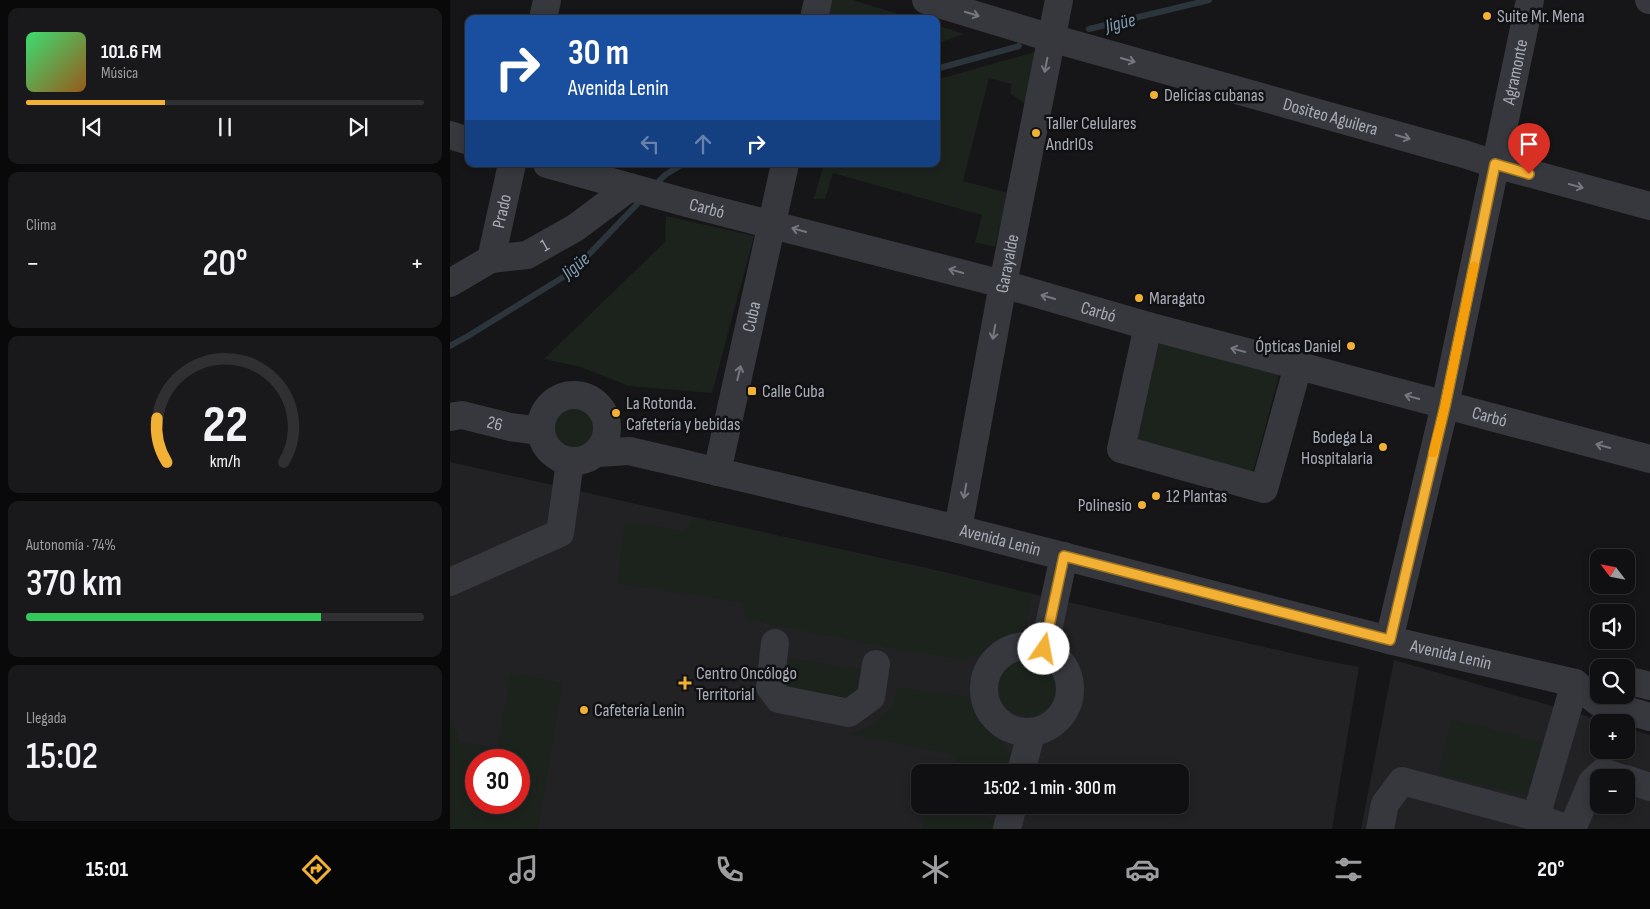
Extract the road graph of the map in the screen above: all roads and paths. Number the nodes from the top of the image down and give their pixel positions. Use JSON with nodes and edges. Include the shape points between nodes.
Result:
{"nodes":[{"id":1,"x":547,"y":0,"type":"edge"},
{"id":2,"x":818,"y":0,"type":"edge"},
{"id":3,"x":926,"y":0,"type":"edge"},
{"id":4,"x":1059,"y":0,"type":"edge"},
{"id":5,"x":1530,"y":0,"type":"edge"},
{"id":6,"x":544,"y":15,"type":"edge"},
{"id":7,"x":815,"y":15,"type":"edge"},
{"id":8,"x":1051,"y":38,"type":"junction"},
{"id":9,"x":450,"y":136,"type":"edge"},
{"id":10,"x":465,"y":140,"type":"edge"},
{"id":11,"x":1495,"y":164,"type":"junction"},
{"id":12,"x":511,"y":167,"type":"edge"},
{"id":13,"x":558,"y":167,"type":"edge"},
{"id":14,"x":784,"y":167,"type":"edge"},
{"id":15,"x":630,"y":187,"type":"junction"},
{"id":16,"x":1650,"y":206,"type":"edge"},
{"id":17,"x":772,"y":224,"type":"junction"},
{"id":18,"x":492,"y":259,"type":"junction"},
{"id":19,"x":450,"y":283,"type":"edge"},
{"id":20,"x":1003,"y":284,"type":"junction"},
{"id":21,"x":1148,"y":326,"type":"junction"},
{"id":22,"x":1298,"y":366,"type":"junction"},
{"id":23,"x":1445,"y":406,"type":"junction"},
{"id":24,"x":450,"y":417,"type":"edge"},
{"id":25,"x":608,"y":424,"type":"junction"},
{"id":26,"x":540,"y":431,"type":"junction"},
{"id":27,"x":629,"y":451,"type":"junction"},
{"id":28,"x":597,"y":453,"type":"junction"},
{"id":29,"x":1650,"y":459,"type":"edge"},
{"id":30,"x":570,"y":462,"type":"junction"},
{"id":31,"x":717,"y":472,"type":"junction"},
{"id":32,"x":958,"y":529,"type":"junction"},
{"id":33,"x":1064,"y":556,"type":"junction"},
{"id":34,"x":450,"y":582,"type":"edge"},
{"id":35,"x":1390,"y":640,"type":"junction"},
{"id":36,"x":775,"y":643,"type":"dead end"},
{"id":37,"x":1044,"y":649,"type":"junction"},
{"id":38,"x":876,"y":664,"type":"dead end"},
{"id":39,"x":1587,"y":680,"type":"edge"},
{"id":40,"x":1635,"y":682,"type":"edge"},
{"id":41,"x":1650,"y":686,"type":"edge"},
{"id":42,"x":1650,"y":717,"type":"edge"},
{"id":43,"x":1031,"y":734,"type":"junction"},
{"id":44,"x":1023,"y":764,"type":"edge"},
{"id":45,"x":1635,"y":782,"type":"edge"},
{"id":46,"x":1590,"y":787,"type":"edge"},
{"id":47,"x":1650,"y":787,"type":"edge"},
{"id":48,"x":1011,"y":814,"type":"edge"},
{"id":49,"x":1536,"y":818,"type":"junction"},
{"id":50,"x":1007,"y":829,"type":"edge"},
{"id":51,"x":1380,"y":829,"type":"edge"},
{"id":52,"x":1567,"y":829,"type":"edge"},
{"id":53,"x":1572,"y":829,"type":"edge"}],
"edges":[{"from":1,"to":6,"type":"street"},
{"from":2,"to":7,"type":"street"},
{"from":3,"to":8,"type":"street","name":"Dositeo Aguilera","one_way":true},
{"from":4,"to":8,"type":"street","name":"Garayalde"},
{"from":5,"to":11,"type":"street","name":"Agramonte"},
{"from":8,"to":11,"type":"street","name":"Dositeo Aguilera","one_way":true},
{"from":8,"to":20,"type":"street","name":"Garayalde","one_way":true},
{"from":9,"to":10,"type":"street"},
{"from":11,"to":16,"type":"street","name":"Dositeo Aguilera","one_way":true},
{"from":11,"to":23,"type":"street","name":"Agramonte"},
{"from":12,"to":18,"type":"street","name":"Prado"},
{"from":13,"to":15,"type":"street","name":"Carbó"},
{"from":14,"to":17,"type":"street","name":"Cuba"},
{"from":15,"to":17,"type":"street","name":"Carbó"},
{"from":15,"to":18,"type":"street","name":"1","via":[[575,228],[527,255]]},
{"from":20,"to":17,"type":"street","name":"Carbó","one_way":true},
{"from":31,"to":17,"type":"street","name":"Cuba","one_way":true},
{"from":18,"to":19,"type":"street","name":"1"},
{"from":21,"to":20,"type":"street","name":"Carbó","one_way":true},
{"from":20,"to":32,"type":"street","name":"Garayalde","one_way":true},
{"from":22,"to":21,"type":"street","name":"Carbó","one_way":true},
{"from":21,"to":22,"type":"street","via":[[1121,449],[1264,489]]},
{"from":23,"to":22,"type":"street","name":"Carbó","one_way":true},
{"from":29,"to":23,"type":"street","name":"Carbó","one_way":true},
{"from":23,"to":35,"type":"street","name":"Agramonte"},
{"from":24,"to":26,"type":"street","name":"26","via":[[462,415]]},
{"from":25,"to":26,"type":"street","via":[[597,404],[576,394],[554,401],[546,409]]},
{"from":25,"to":27,"type":"street"},
{"from":25,"to":28,"type":"street","via":[[604,444]]},
{"from":26,"to":30,"type":"street","via":[[550,452]]},
{"from":27,"to":28,"type":"street","name":"Avenida Lenin"},
{"from":27,"to":31,"type":"street","name":"Avenida Lenin"},
{"from":28,"to":30,"type":"street","name":"Avenida Lenin","via":[[580,462]]},
{"from":30,"to":34,"type":"street","via":[[560,533]]},
{"from":31,"to":32,"type":"street","name":"Avenida Lenin"},
{"from":32,"to":33,"type":"street","name":"Avenida Lenin"},
{"from":33,"to":35,"type":"street","name":"Avenida Lenin"},
{"from":33,"to":37,"type":"street"},
{"from":35,"to":39,"type":"street","name":"Avenida Lenin"},
{"from":36,"to":38,"type":"street","via":[[770,687],[779,699],[849,713],[871,698]]},
{"from":37,"to":43,"type":"street","via":[[1058,658],[1067,671],[1071,690],[1068,704],[1059,718]]},
{"from":37,"to":43,"type":"street","via":[[1020,646],[1007,650],[994,660],[983,686],[985,702],[997,721],[1014,731]]},
{"from":39,"to":42,"type":"street","name":"Avenida Lenin","via":[[1598,702]]},
{"from":39,"to":49,"type":"street"},
{"from":40,"to":41,"type":"street"},
{"from":43,"to":44,"type":"street"},
{"from":45,"to":47,"type":"street"},
{"from":46,"to":53,"type":"street"},
{"from":48,"to":50,"type":"street"},
{"from":49,"to":51,"type":"street","via":[[1402,781],[1385,804]]},
{"from":49,"to":52,"type":"street"}]}
